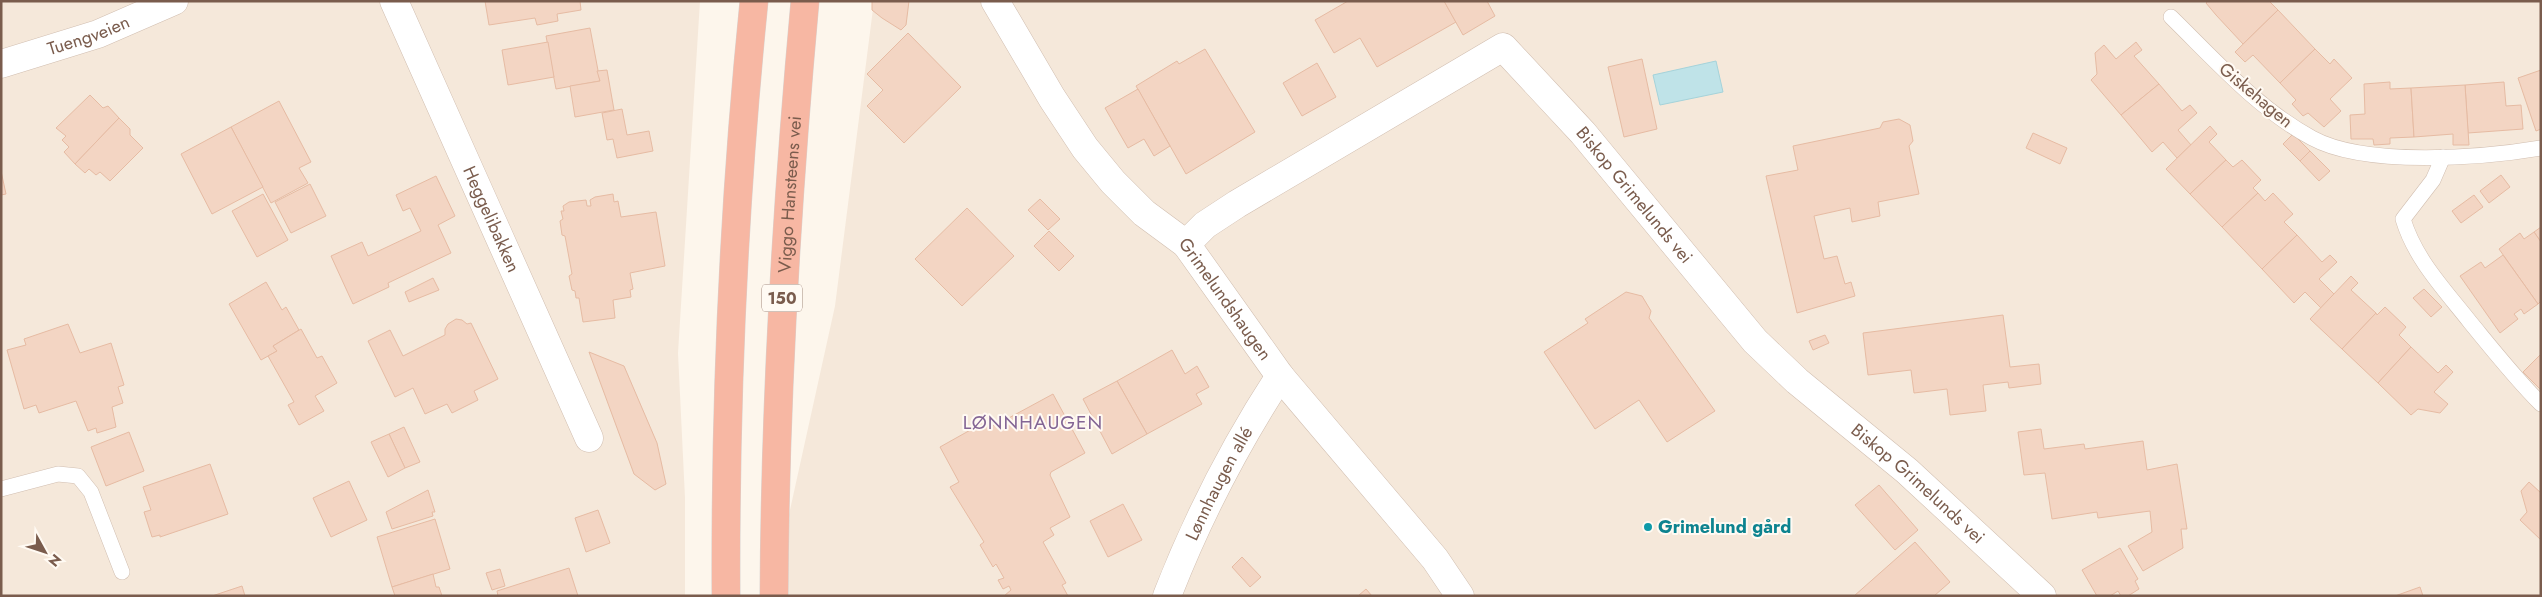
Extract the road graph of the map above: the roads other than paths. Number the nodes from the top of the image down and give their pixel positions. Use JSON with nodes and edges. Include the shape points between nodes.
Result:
{"nodes":[{"id":1,"x":174,"y":1,"type":"edge"},
{"id":2,"x":394,"y":1,"type":"edge"},
{"id":3,"x":754,"y":1,"type":"edge"},
{"id":4,"x":805,"y":1,"type":"edge"},
{"id":5,"x":995,"y":1,"type":"edge"},
{"id":6,"x":2171,"y":18,"type":"dead end"},
{"id":7,"x":1,"y":64,"type":"edge"},
{"id":8,"x":2541,"y":148,"type":"edge"},
{"id":9,"x":2443,"y":158,"type":"junction"},
{"id":10,"x":1186,"y":244,"type":"junction"},
{"id":11,"x":1280,"y":376,"type":"junction"},
{"id":12,"x":2541,"y":404,"type":"edge"},
{"id":13,"x":589,"y":438,"type":"dead end"},
{"id":14,"x":1,"y":489,"type":"edge"},
{"id":15,"x":122,"y":572,"type":"dead end"},
{"id":16,"x":726,"y":596,"type":"edge"},
{"id":17,"x":774,"y":596,"type":"edge"},
{"id":18,"x":1167,"y":596,"type":"edge"},
{"id":19,"x":1460,"y":596,"type":"edge"},
{"id":20,"x":2042,"y":596,"type":"edge"}],
"edges":[{"from":1,"to":7,"type":"street","name":"Tuengveien","via":[[98,34]]},
{"from":2,"to":13,"type":"street","name":"Heggelibakken"},
{"from":3,"to":16,"type":"highway","via":[[744,93],[731,307]]},
{"from":4,"to":17,"type":"highway","name":"Viggo Hansteens vei","number":"150","via":[[782,300],[774,492]]},
{"from":5,"to":10,"type":"street","name":"Grimelundshaugen","via":[[1085,148],[1112,182],[1144,213]]},
{"from":6,"to":9,"type":"lane","name":"Giskehagen","via":[[2272,113],[2313,139],[2334,148],[2360,153]]},
{"from":8,"to":9,"type":"lane","name":"Giskehagen"},
{"from":9,"to":12,"type":"lane","via":[[2433,180],[2403,219],[2410,240],[2442,287]]},
{"from":10,"to":11,"type":"street","name":"Grimelundshaugen"},
{"from":10,"to":20,"type":"street","name":"Biskop Grimelunds vei","via":[[1205,225],[1237,204],[1503,47],[1578,127],[1756,341],[1797,381],[1907,471]]},
{"from":11,"to":18,"type":"street","name":"Lønnhaugen allé","via":[[1211,496],[1187,544]]},
{"from":11,"to":19,"type":"street","name":"Grimelundshaugen","via":[[1435,559]]},
{"from":14,"to":15,"type":"lane","via":[[58,474],[78,476],[91,492]]}]}
